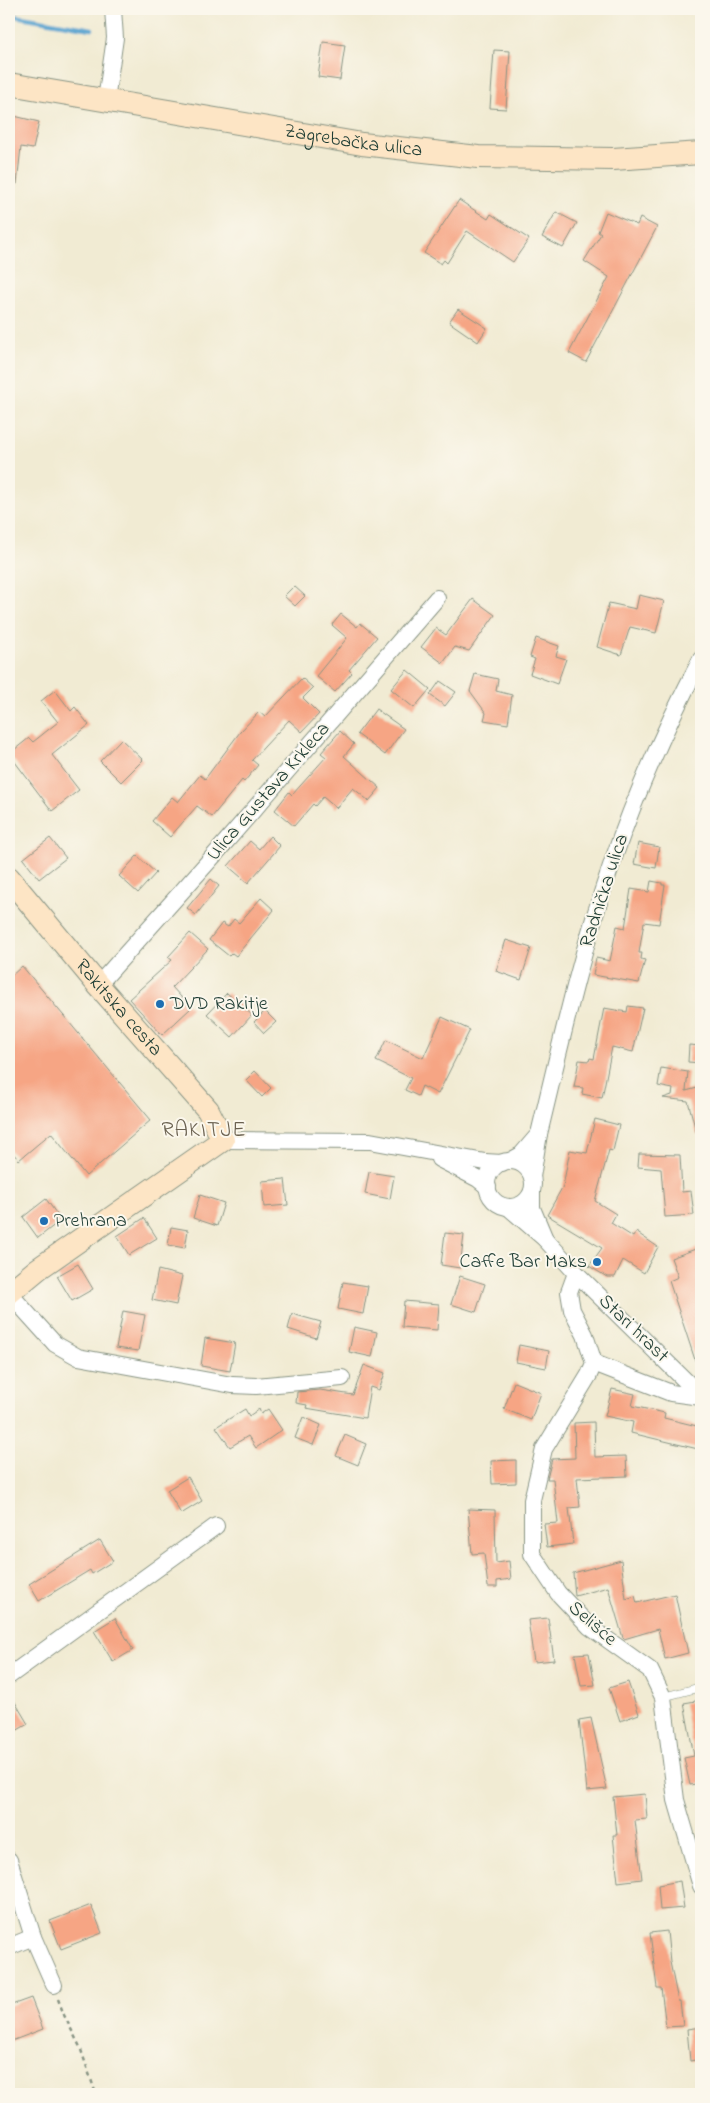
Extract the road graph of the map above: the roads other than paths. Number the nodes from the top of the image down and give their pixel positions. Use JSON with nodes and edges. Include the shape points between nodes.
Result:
{"nodes":[{"id":1,"x":113,"y":9,"type":"edge"},
{"id":2,"x":9,"y":84,"type":"edge"},
{"id":3,"x":106,"y":100,"type":"junction"},
{"id":4,"x":701,"y":152,"type":"edge"},
{"id":5,"x":437,"y":598,"type":"dead end"},
{"id":6,"x":701,"y":659,"type":"edge"},
{"id":7,"x":9,"y":878,"type":"edge"},
{"id":8,"x":98,"y":985,"type":"junction"},
{"id":9,"x":539,"y":1134,"type":"junction"},
{"id":10,"x":223,"y":1140,"type":"junction"},
{"id":11,"x":411,"y":1148,"type":"junction"},
{"id":12,"x":506,"y":1162,"type":"junction"},
{"id":13,"x":532,"y":1185,"type":"junction"},
{"id":14,"x":488,"y":1187,"type":"junction"},
{"id":15,"x":508,"y":1207,"type":"junction"},
{"id":16,"x":545,"y":1239,"type":"junction"},
{"id":17,"x":576,"y":1273,"type":"junction"},
{"id":18,"x":9,"y":1293,"type":"edge"},
{"id":19,"x":594,"y":1363,"type":"junction"},
{"id":20,"x":342,"y":1378,"type":"dead end"},
{"id":21,"x":701,"y":1397,"type":"edge"},
{"id":22,"x":216,"y":1526,"type":"dead end"},
{"id":23,"x":9,"y":1676,"type":"edge"},
{"id":24,"x":701,"y":1687,"type":"edge"},
{"id":25,"x":663,"y":1697,"type":"junction"},
{"id":26,"x":9,"y":1860,"type":"edge"},
{"id":27,"x":701,"y":1886,"type":"edge"},
{"id":28,"x":33,"y":1937,"type":"junction"},
{"id":29,"x":9,"y":1947,"type":"edge"},
{"id":30,"x":54,"y":1985,"type":"road end"}],
"edges":[{"from":1,"to":3,"type":"street","via":[[115,38]]},
{"from":2,"to":3,"type":"main road","name":"Zagrebačka ulica"},
{"from":3,"to":4,"type":"main road","name":"Zagrebačka ulica","via":[[362,144],[478,157],[613,160]]},
{"from":5,"to":8,"type":"street","name":"Ulica Gustava Krkleca"},
{"from":6,"to":9,"type":"street","name":"Radnička ulica","via":[[648,770],[612,863],[582,963]]},
{"from":7,"to":8,"type":"main road","name":"Rakitska cesta"},
{"from":8,"to":10,"type":"main road","name":"Rakitska cesta","via":[[208,1110]]},
{"from":9,"to":12,"type":"street","name":"Radnička ulica","via":[[526,1150]]},
{"from":9,"to":13,"type":"street","name":"Radnička ulica"},
{"from":10,"to":11,"type":"street","via":[[370,1141]]},
{"from":10,"to":18,"type":"main road"},
{"from":11,"to":12,"type":"street","via":[[486,1162]]},
{"from":11,"to":14,"type":"street","via":[[448,1162]]},
{"from":12,"to":13,"type":"street","via":[[524,1166]]},
{"from":12,"to":14,"type":"street","via":[[491,1172]]},
{"from":13,"to":15,"type":"street","via":[[522,1204]]},
{"from":13,"to":16,"type":"street","name":"Stari hrast","via":[[532,1208]]},
{"from":14,"to":15,"type":"street","via":[[494,1200]]},
{"from":15,"to":16,"type":"street","name":"Stari hrast"},
{"from":16,"to":17,"type":"street","name":"Stari hrast"},
{"from":17,"to":19,"type":"street","via":[[570,1292],[572,1310]]},
{"from":17,"to":21,"type":"street","name":"Stari hrast"},
{"from":18,"to":20,"type":"street","via":[[55,1344],[78,1357],[232,1385],[256,1386]]},
{"from":19,"to":21,"type":"street","via":[[671,1393]]},
{"from":19,"to":25,"type":"street","name":"Selišće","via":[[544,1449],[532,1500],[532,1554],[558,1593],[590,1628],[650,1670]]},
{"from":22,"to":23,"type":"street"},
{"from":24,"to":25,"type":"lane"},
{"from":25,"to":27,"type":"street","name":"Selišće","via":[[676,1800]]},
{"from":26,"to":28,"type":"street"},
{"from":28,"to":29,"type":"street"},
{"from":28,"to":30,"type":"street"}]}
